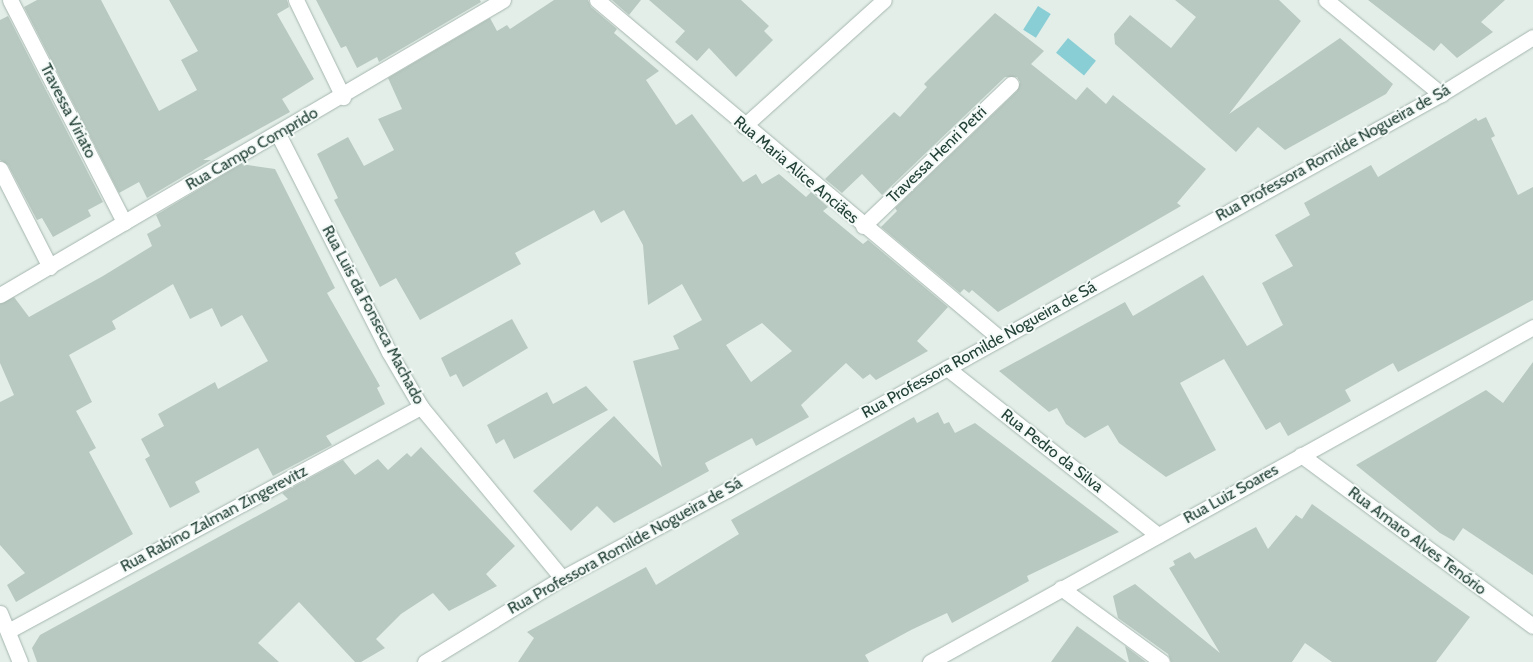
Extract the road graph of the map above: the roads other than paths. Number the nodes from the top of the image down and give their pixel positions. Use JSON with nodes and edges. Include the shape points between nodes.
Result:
{"nodes":[{"id":1,"x":10,"y":0,"type":"edge"},
{"id":2,"x":296,"y":0,"type":"edge"},
{"id":3,"x":503,"y":0,"type":"edge"},
{"id":4,"x":597,"y":0,"type":"edge"},
{"id":5,"x":884,"y":0,"type":"edge"},
{"id":6,"x":1326,"y":0,"type":"edge"},
{"id":7,"x":1533,"y":37,"type":"edge"},
{"id":8,"x":1011,"y":84,"type":"dead end"},
{"id":9,"x":1441,"y":94,"type":"junction"},
{"id":10,"x":343,"y":96,"type":"junction"},
{"id":11,"x":744,"y":126,"type":"junction"},
{"id":12,"x":278,"y":134,"type":"junction"},
{"id":13,"x":0,"y":170,"type":"edge"},
{"id":14,"x":124,"y":222,"type":"junction"},
{"id":15,"x":863,"y":226,"type":"junction"},
{"id":16,"x":50,"y":267,"type":"junction"},
{"id":17,"x":0,"y":296,"type":"edge"},
{"id":18,"x":1533,"y":327,"type":"edge"},
{"id":19,"x":998,"y":337,"type":"junction"},
{"id":20,"x":947,"y":368,"type":"junction"},
{"id":21,"x":420,"y":407,"type":"junction"},
{"id":22,"x":1302,"y":455,"type":"junction"},
{"id":23,"x":1158,"y":535,"type":"junction"},
{"id":24,"x":562,"y":578,"type":"junction"},
{"id":25,"x":1062,"y":588,"type":"junction"},
{"id":26,"x":0,"y":613,"type":"edge"},
{"id":27,"x":1533,"y":626,"type":"edge"},
{"id":28,"x":8,"y":630,"type":"junction"},
{"id":29,"x":20,"y":662,"type":"edge"},
{"id":30,"x":425,"y":662,"type":"edge"},
{"id":31,"x":930,"y":662,"type":"edge"},
{"id":32,"x":1162,"y":662,"type":"edge"}],
"edges":[{"from":1,"to":14,"type":"street","name":"Travessa Viriato"},
{"from":2,"to":10,"type":"street"},
{"from":3,"to":10,"type":"street","name":"Rua Campo Comprido"},
{"from":4,"to":11,"type":"street","name":"Rua Maria Alice Anciães"},
{"from":5,"to":11,"type":"street"},
{"from":6,"to":9,"type":"street"},
{"from":7,"to":9,"type":"street","name":"Rua Professora Romilde Nogueira de Sá"},
{"from":8,"to":15,"type":"street","name":"Travessa Henri Petri"},
{"from":9,"to":19,"type":"street","name":"Rua Professora Romilde Nogueira de Sá"},
{"from":10,"to":12,"type":"street","name":"Rua Campo Comprido"},
{"from":11,"to":15,"type":"street","name":"Rua Maria Alice Anciães"},
{"from":12,"to":14,"type":"street","name":"Rua Campo Comprido"},
{"from":12,"to":21,"type":"street","name":"Rua Luis da Fonseca Machado"},
{"from":13,"to":16,"type":"street"},
{"from":14,"to":16,"type":"street","name":"Rua Campo Comprido"},
{"from":15,"to":19,"type":"street","name":"Rua Maria Alice Anciães"},
{"from":16,"to":17,"type":"street","name":"Rua Campo Comprido"},
{"from":18,"to":22,"type":"street","name":"Rua Luiz Soares"},
{"from":19,"to":20,"type":"street","name":"Rua Professora Romilde Nogueira de Sá"},
{"from":20,"to":23,"type":"street","name":"Rua Pedro da Silva"},
{"from":20,"to":24,"type":"street","name":"Rua Professora Romilde Nogueira de Sá"},
{"from":21,"to":24,"type":"street","name":"Rua Luis da Fonseca Machado"},
{"from":21,"to":28,"type":"street","name":"Rua Rabino Zalman Zingerevitz"},
{"from":22,"to":23,"type":"street","name":"Rua Luiz Soares"},
{"from":22,"to":27,"type":"street","name":"Rua Amaro Alves Tenório"},
{"from":23,"to":25,"type":"street","name":"Rua Luiz Soares"},
{"from":24,"to":30,"type":"street","name":"Rua Professora Romilde Nogueira de Sá"},
{"from":25,"to":31,"type":"street","name":"Rua Luiz Soares"},
{"from":25,"to":32,"type":"street"},
{"from":26,"to":28,"type":"street"},
{"from":28,"to":29,"type":"street"}]}
